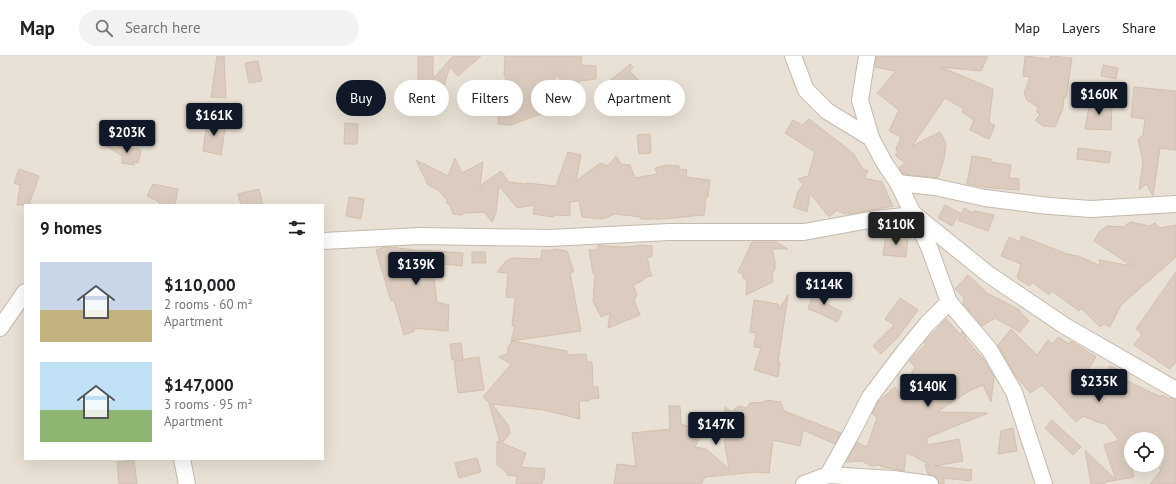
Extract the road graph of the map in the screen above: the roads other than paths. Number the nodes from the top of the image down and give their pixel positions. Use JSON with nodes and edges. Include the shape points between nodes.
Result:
{"nodes":[{"id":1,"x":793,"y":56,"type":"edge"},
{"id":2,"x":867,"y":56,"type":"edge"},
{"id":3,"x":871,"y":138,"type":"junction"},
{"id":4,"x":898,"y":183,"type":"junction"},
{"id":5,"x":1176,"y":204,"type":"edge"},
{"id":6,"x":915,"y":215,"type":"junction"},
{"id":7,"x":324,"y":241,"type":"edge"},
{"id":8,"x":24,"y":293,"type":"edge"},
{"id":9,"x":949,"y":302,"type":"junction"},
{"id":10,"x":0,"y":328,"type":"edge"},
{"id":11,"x":1176,"y":390,"type":"edge"},
{"id":12,"x":182,"y":460,"type":"edge"},
{"id":13,"x":828,"y":475,"type":"junction"},
{"id":14,"x":187,"y":484,"type":"edge"},
{"id":15,"x":804,"y":484,"type":"edge"},
{"id":16,"x":930,"y":484,"type":"edge"},
{"id":17,"x":1044,"y":484,"type":"edge"}],
"edges":[{"from":1,"to":3,"type":"street","via":[[806,90],[827,112]]},
{"from":2,"to":3,"type":"street","via":[[860,100]]},
{"from":3,"to":4,"type":"street"},
{"from":4,"to":5,"type":"street","via":[[1049,206],[1091,209]]},
{"from":4,"to":6,"type":"street"},
{"from":6,"to":7,"type":"street","via":[[875,219],[804,232],[669,232],[549,238],[420,236]]},
{"from":6,"to":9,"type":"street","via":[[930,247]]},
{"from":6,"to":11,"type":"street","via":[[988,274],[1058,322]]},
{"from":8,"to":10,"type":"street"},
{"from":9,"to":13,"type":"street","via":[[926,324],[870,397]]},
{"from":9,"to":17,"type":"street","via":[[989,349],[1014,392]]},
{"from":12,"to":14,"type":"street"},
{"from":13,"to":15,"type":"street"},
{"from":13,"to":16,"type":"street","via":[[893,478]]}]}
